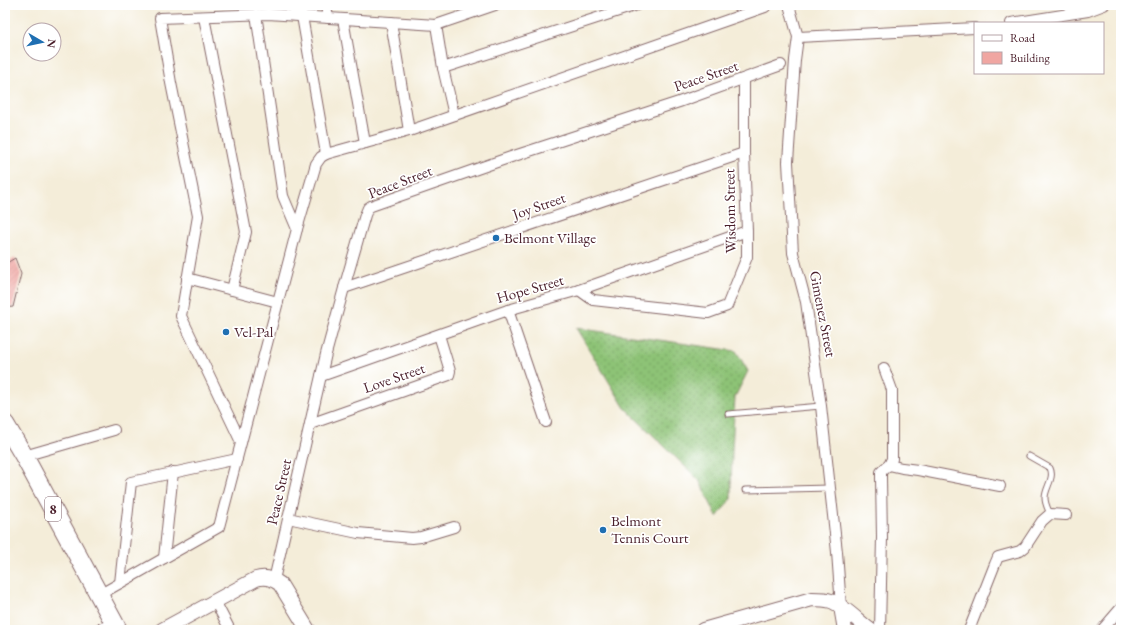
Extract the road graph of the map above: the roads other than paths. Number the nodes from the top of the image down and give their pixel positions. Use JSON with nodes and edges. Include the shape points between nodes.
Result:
{"nodes":[{"id":1,"x":326,"y":5,"type":"edge"},
{"id":2,"x":477,"y":5,"type":"edge"},
{"id":3,"x":495,"y":5,"type":"edge"},
{"id":4,"x":637,"y":5,"type":"edge"},
{"id":5,"x":765,"y":5,"type":"edge"},
{"id":6,"x":789,"y":5,"type":"edge"},
{"id":7,"x":1104,"y":5,"type":"edge"},
{"id":8,"x":267,"y":9,"type":"edge"},
{"id":9,"x":256,"y":14,"type":"junction"},
{"id":10,"x":468,"y":14,"type":"junction"},
{"id":11,"x":204,"y":16,"type":"junction"},
{"id":12,"x":302,"y":16,"type":"junction"},
{"id":13,"x":328,"y":18,"type":"junction"},
{"id":14,"x":343,"y":19,"type":"junction"},
{"id":15,"x":391,"y":22,"type":"junction"},
{"id":16,"x":1017,"y":22,"type":"edge"},
{"id":17,"x":436,"y":25,"type":"junction"},
{"id":18,"x":974,"y":28,"type":"edge"},
{"id":19,"x":798,"y":37,"type":"junction"},
{"id":20,"x":781,"y":65,"type":"dead end"},
{"id":21,"x":443,"y":68,"type":"junction"},
{"id":22,"x":744,"y":79,"type":"junction"},
{"id":23,"x":454,"y":115,"type":"junction"},
{"id":24,"x":409,"y":131,"type":"junction"},
{"id":25,"x":365,"y":143,"type":"junction"},
{"id":26,"x":744,"y":153,"type":"junction"},
{"id":27,"x":326,"y":154,"type":"junction"},
{"id":28,"x":297,"y":229,"type":"junction"},
{"id":29,"x":747,"y":231,"type":"junction"},
{"id":30,"x":188,"y":278,"type":"junction"},
{"id":31,"x":344,"y":288,"type":"junction"},
{"id":32,"x":232,"y":290,"type":"junction"},
{"id":33,"x":579,"y":290,"type":"junction"},
{"id":34,"x":278,"y":302,"type":"junction"},
{"id":35,"x":508,"y":310,"type":"junction"},
{"id":36,"x":439,"y":335,"type":"junction"},
{"id":37,"x":884,"y":368,"type":"dead end"},
{"id":38,"x":321,"y":376,"type":"junction"},
{"id":39,"x":821,"y":406,"type":"junction"},
{"id":40,"x":728,"y":414,"type":"dead end"},
{"id":41,"x":546,"y":422,"type":"dead end"},
{"id":42,"x":5,"y":424,"type":"edge"},
{"id":43,"x":310,"y":424,"type":"junction"},
{"id":44,"x":114,"y":430,"type":"dead end"},
{"id":45,"x":241,"y":442,"type":"junction"},
{"id":46,"x":24,"y":456,"type":"junction"},
{"id":47,"x":1029,"y":456,"type":"dead end"},
{"id":48,"x":237,"y":459,"type":"junction"},
{"id":49,"x":889,"y":465,"type":"junction"},
{"id":50,"x":173,"y":472,"type":"junction"},
{"id":51,"x":1000,"y":486,"type":"dead end"},
{"id":52,"x":830,"y":488,"type":"junction"},
{"id":53,"x":745,"y":490,"type":"dead end"},
{"id":54,"x":1050,"y":514,"type":"junction"},
{"id":55,"x":1066,"y":515,"type":"dead end"},
{"id":56,"x":288,"y":518,"type":"junction"},
{"id":57,"x":454,"y":527,"type":"dead end"},
{"id":58,"x":164,"y":558,"type":"junction"},
{"id":59,"x":274,"y":580,"type":"junction"},
{"id":60,"x":120,"y":583,"type":"junction"},
{"id":61,"x":99,"y":595,"type":"junction"},
{"id":62,"x":215,"y":601,"type":"junction"},
{"id":63,"x":841,"y":607,"type":"junction"},
{"id":64,"x":1121,"y":608,"type":"edge"},
{"id":65,"x":116,"y":626,"type":"edge"},
{"id":66,"x":1103,"y":629,"type":"edge"},
{"id":67,"x":97,"y":630,"type":"edge"},
{"id":68,"x":162,"y":630,"type":"edge"},
{"id":69,"x":230,"y":630,"type":"edge"},
{"id":70,"x":308,"y":630,"type":"edge"},
{"id":71,"x":704,"y":630,"type":"edge"},
{"id":72,"x":844,"y":630,"type":"edge"},
{"id":73,"x":870,"y":630,"type":"edge"},
{"id":74,"x":880,"y":630,"type":"edge"},
{"id":75,"x":969,"y":630,"type":"edge"}],
"edges":[{"from":1,"to":13,"type":"street"},
{"from":2,"to":10,"type":"street"},
{"from":3,"to":10,"type":"street"},
{"from":4,"to":21,"type":"street"},
{"from":5,"to":23,"type":"street"},
{"from":6,"to":19,"type":"street","name":"Gimenez Street"},
{"from":7,"to":16,"type":"street","via":[[1088,11]]},
{"from":8,"to":9,"type":"street"},
{"from":8,"to":12,"type":"street"},
{"from":9,"to":11,"type":"street"},
{"from":9,"to":28,"type":"street","via":[[283,196]]},
{"from":10,"to":17,"type":"street"},
{"from":11,"to":30,"type":"street","via":[[160,18],[198,216]]},
{"from":11,"to":32,"type":"street","via":[[246,232]]},
{"from":12,"to":13,"type":"street"},
{"from":12,"to":27,"type":"street"},
{"from":13,"to":14,"type":"street"},
{"from":14,"to":15,"type":"street"},
{"from":14,"to":25,"type":"street"},
{"from":15,"to":17,"type":"street"},
{"from":15,"to":24,"type":"street"},
{"from":17,"to":21,"type":"street"},
{"from":18,"to":19,"type":"street"},
{"from":19,"to":39,"type":"street","name":"Gimenez Street","via":[[788,162],[793,253],[806,302]]},
{"from":20,"to":22,"type":"street","name":"Peace Street"},
{"from":21,"to":23,"type":"street"},
{"from":22,"to":26,"type":"street","name":"Wisdom Street"},
{"from":22,"to":31,"type":"street","name":"Peace Street","via":[[371,206],[365,215]]},
{"from":23,"to":24,"type":"street"},
{"from":24,"to":25,"type":"street"},
{"from":25,"to":27,"type":"street"},
{"from":26,"to":29,"type":"street","name":"Wisdom Street"},
{"from":26,"to":31,"type":"street","name":"Joy Street"},
{"from":27,"to":28,"type":"street","via":[[316,164]]},
{"from":28,"to":34,"type":"street"},
{"from":29,"to":33,"type":"street","name":"Hope Street"},
{"from":29,"to":33,"type":"street","name":"Wisdom Street","via":[[747,257],[727,306],[708,313],[593,300]]},
{"from":30,"to":32,"type":"street"},
{"from":30,"to":45,"type":"street","via":[[181,316]]},
{"from":31,"to":38,"type":"street","name":"Peace Street"},
{"from":32,"to":34,"type":"street"},
{"from":33,"to":35,"type":"street","name":"Hope Street"},
{"from":34,"to":45,"type":"street"},
{"from":35,"to":36,"type":"street","name":"Hope Street"},
{"from":35,"to":41,"type":"street"},
{"from":36,"to":38,"type":"street","name":"Hope Street"},
{"from":36,"to":43,"type":"street","name":"Love Street","via":[[449,375]]},
{"from":37,"to":49,"type":"street","via":[[893,397],[892,459]]},
{"from":38,"to":43,"type":"street","name":"Peace Street"},
{"from":39,"to":40,"type":"lane"},
{"from":39,"to":52,"type":"street","name":"Gimenez Street"},
{"from":42,"to":46,"type":"highway","number":"8"},
{"from":43,"to":56,"type":"street","name":"Peace Street"},
{"from":44,"to":46,"type":"street"},
{"from":45,"to":48,"type":"street"},
{"from":46,"to":61,"type":"highway","number":"8"},
{"from":47,"to":54,"type":"lane","via":[[1052,471],[1045,496]]},
{"from":48,"to":50,"type":"street"},
{"from":48,"to":58,"type":"street","via":[[219,527]]},
{"from":49,"to":51,"type":"street"},
{"from":49,"to":74,"type":"street","via":[[882,472],[881,478]]},
{"from":50,"to":58,"type":"street"},
{"from":50,"to":60,"type":"street","via":[[131,482]]},
{"from":52,"to":53,"type":"lane"},
{"from":52,"to":63,"type":"street","name":"Gimenez Street"},
{"from":54,"to":55,"type":"street"},
{"from":54,"to":75,"type":"street","via":[[1042,521],[1025,547],[1020,551],[998,557]]},
{"from":56,"to":57,"type":"street","via":[[358,533],[412,538]]},
{"from":56,"to":59,"type":"street","name":"Peace Street"},
{"from":58,"to":60,"type":"street"},
{"from":59,"to":62,"type":"street","via":[[261,577]]},
{"from":59,"to":70,"type":"street","via":[[280,584]]},
{"from":60,"to":61,"type":"street"},
{"from":61,"to":65,"type":"highway","number":"8"},
{"from":62,"to":68,"type":"street"},
{"from":62,"to":69,"type":"street"},
{"from":63,"to":71,"type":"street","via":[[832,601],[812,599]]},
{"from":63,"to":72,"type":"street","name":"Gimenez Street"},
{"from":63,"to":73,"type":"street"},
{"from":64,"to":66,"type":"street"},
{"from":65,"to":67,"type":"street"}]}
